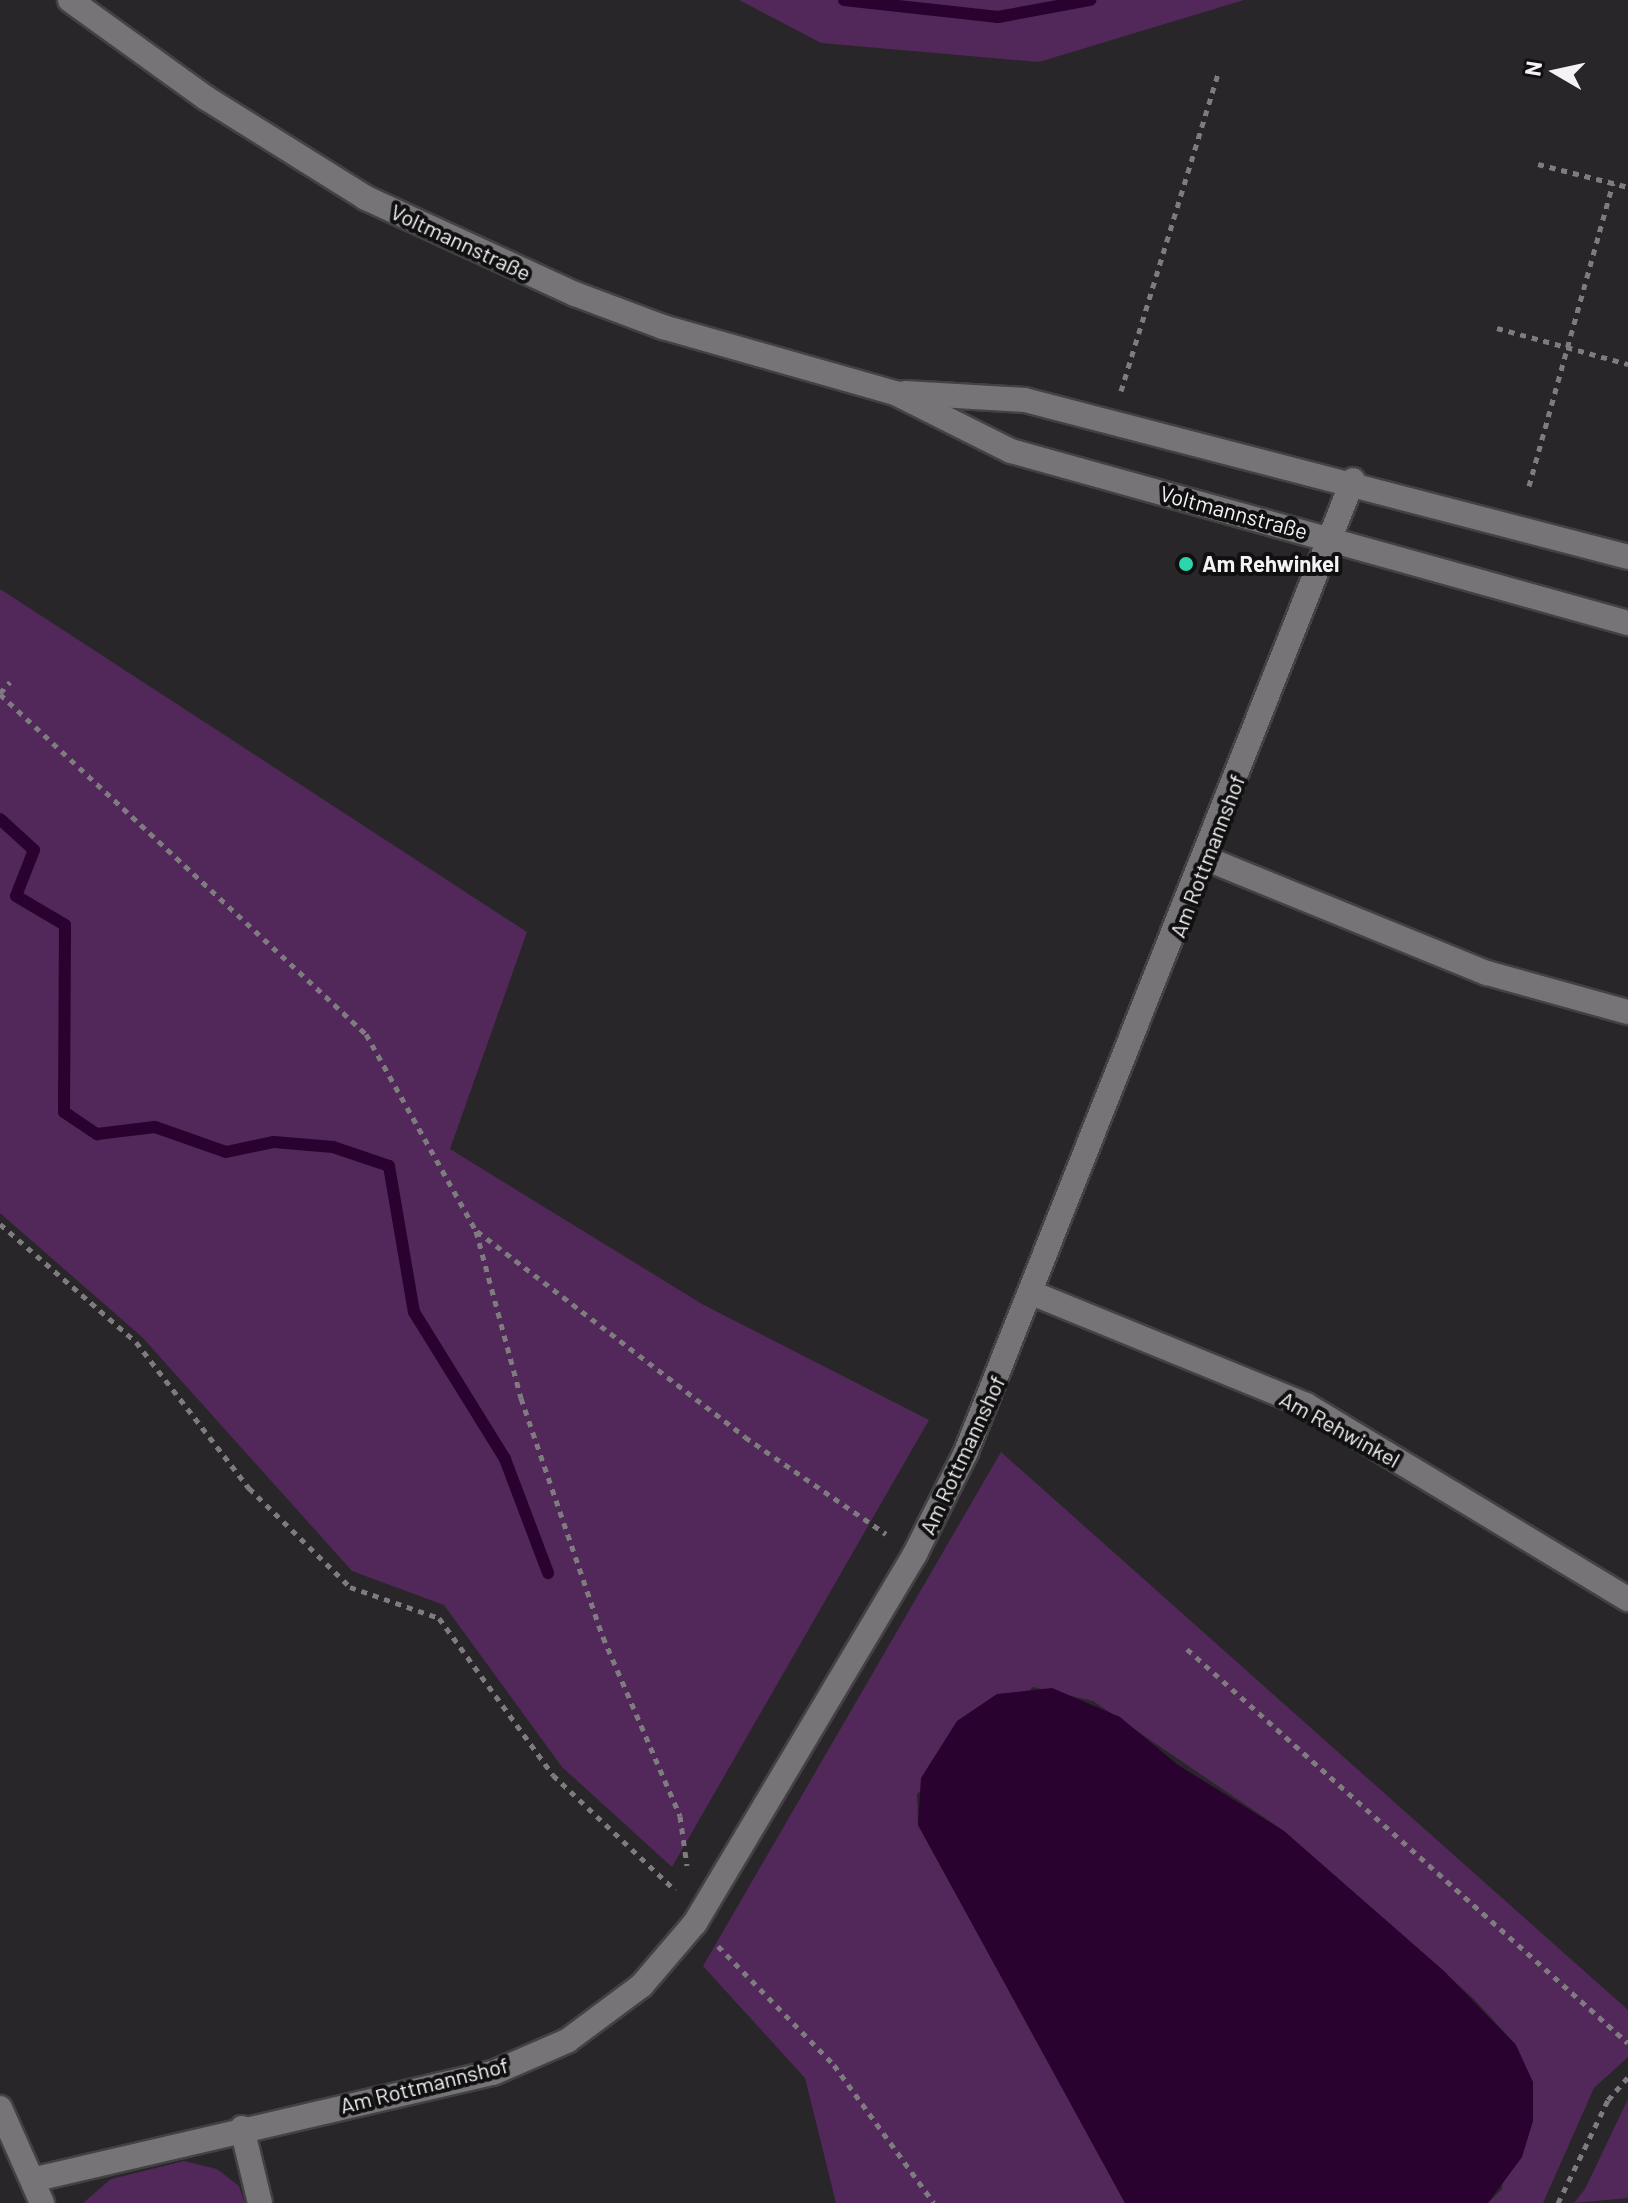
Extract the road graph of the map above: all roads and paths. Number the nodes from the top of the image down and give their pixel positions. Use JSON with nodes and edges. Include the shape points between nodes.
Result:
{"nodes":[{"id":1,"x":70,"y":0,"type":"edge"},
{"id":2,"x":1219,"y":71,"type":"dead end"},
{"id":3,"x":1538,"y":164,"type":"dead end"},
{"id":4,"x":1613,"y":183,"type":"junction"},
{"id":5,"x":1628,"y":187,"type":"edge"},
{"id":6,"x":1497,"y":328,"type":"dead end"},
{"id":7,"x":1569,"y":348,"type":"junction"},
{"id":8,"x":1628,"y":364,"type":"edge"},
{"id":9,"x":895,"y":393,"type":"junction"},
{"id":10,"x":1112,"y":420,"type":"junction"},
{"id":11,"x":1353,"y":480,"type":"junction"},
{"id":12,"x":1529,"y":486,"type":"dead end"},
{"id":13,"x":1329,"y":538,"type":"junction"},
{"id":14,"x":1628,"y":557,"type":"edge"},
{"id":15,"x":1628,"y":623,"type":"edge"},
{"id":16,"x":10,"y":682,"type":"dead end"},
{"id":17,"x":0,"y":694,"type":"edge"},
{"id":18,"x":1207,"y":859,"type":"junction"},
{"id":19,"x":1628,"y":1012,"type":"edge"},
{"id":20,"x":0,"y":1224,"type":"edge"},
{"id":21,"x":476,"y":1231,"type":"junction"},
{"id":22,"x":1034,"y":1294,"type":"junction"},
{"id":23,"x":915,"y":1554,"type":"junction"},
{"id":24,"x":1628,"y":1599,"type":"edge"},
{"id":25,"x":1187,"y":1649,"type":"dead end"},
{"id":26,"x":695,"y":1923,"type":"junction"},
{"id":27,"x":1628,"y":2043,"type":"edge"},
{"id":28,"x":1628,"y":2077,"type":"edge"},
{"id":29,"x":0,"y":2108,"type":"edge"},
{"id":30,"x":242,"y":2128,"type":"junction"},
{"id":31,"x":36,"y":2179,"type":"junction"},
{"id":32,"x":42,"y":2203,"type":"edge"},
{"id":33,"x":260,"y":2203,"type":"edge"},
{"id":34,"x":934,"y":2203,"type":"edge"},
{"id":35,"x":1558,"y":2203,"type":"edge"}],
"edges":[{"from":1,"to":9,"type":"street","name":"Voltmannstraße","via":[[258,132],[451,241],[663,327]]},
{"from":2,"to":10,"type":"path"},
{"from":3,"to":4,"type":"path"},
{"from":4,"to":5,"type":"path"},
{"from":4,"to":7,"type":"path"},
{"from":6,"to":7,"type":"path"},
{"from":7,"to":8,"type":"path"},
{"from":7,"to":12,"type":"path"},
{"from":9,"to":10,"type":"street","name":"Voltmannstraße","via":[[1025,400]]},
{"from":9,"to":13,"type":"street","name":"Voltmannstraße","via":[[1011,451]]},
{"from":10,"to":11,"type":"street","name":"Voltmannstraße"},
{"from":11,"to":13,"type":"street","name":"Am Rottmannshof"},
{"from":11,"to":14,"type":"street","name":"Voltmannstraße"},
{"from":13,"to":15,"type":"street","name":"Voltmannstraße"},
{"from":13,"to":18,"type":"street","name":"Am Rottmannshof"},
{"from":16,"to":17,"type":"path"},
{"from":17,"to":21,"type":"path","via":[[366,1034]]},
{"from":18,"to":19,"type":"street","via":[[1487,973]]},
{"from":18,"to":22,"type":"street","name":"Am Rottmannshof"},
{"from":20,"to":26,"type":"path","via":[[136,1342],[249,1488],[350,1587],[439,1618],[553,1775],[667,1877]]},
{"from":21,"to":23,"type":"path","via":[[745,1437]]},
{"from":21,"to":26,"type":"path","via":[[521,1398],[603,1637],[680,1816]]},
{"from":22,"to":23,"type":"street","name":"Am Rottmannshof"},
{"from":22,"to":24,"type":"street","name":"Am Rehwinkel","via":[[1306,1405]]},
{"from":23,"to":26,"type":"street","name":"Am Rottmannshof"},
{"from":25,"to":27,"type":"path"},
{"from":26,"to":30,"type":"street","name":"Am Rottmannshof","via":[[642,1985],[567,2041],[493,2073]]},
{"from":26,"to":34,"type":"path","via":[[834,2065]]},
{"from":28,"to":35,"type":"path","via":[[1608,2100]]},
{"from":29,"to":31,"type":"street"},
{"from":30,"to":31,"type":"street","name":"Am Rottmannshof"},
{"from":30,"to":33,"type":"street"},
{"from":31,"to":32,"type":"street"}]}
